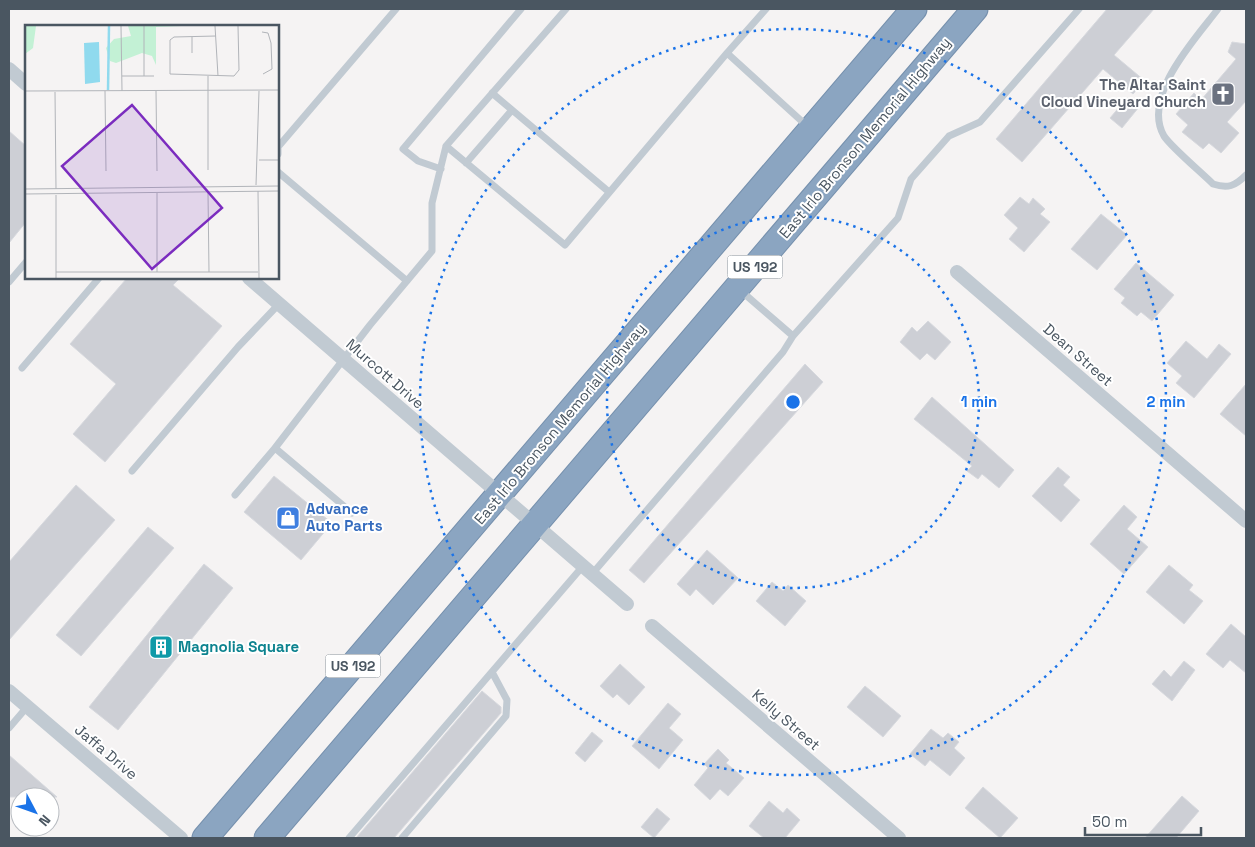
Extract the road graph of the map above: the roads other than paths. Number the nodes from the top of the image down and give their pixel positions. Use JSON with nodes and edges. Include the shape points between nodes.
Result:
{"nodes":[{"id":1,"x":396,"y":9,"type":"edge"},
{"id":2,"x":521,"y":9,"type":"edge"},
{"id":3,"x":564,"y":9,"type":"edge"},
{"id":4,"x":766,"y":9,"type":"edge"},
{"id":5,"x":914,"y":9,"type":"edge"},
{"id":6,"x":975,"y":9,"type":"edge"},
{"id":7,"x":1079,"y":9,"type":"edge"},
{"id":8,"x":1218,"y":9,"type":"edge"},
{"id":9,"x":727,"y":52,"type":"junction"},
{"id":10,"x":9,"y":69,"type":"edge"},
{"id":11,"x":25,"y":83,"type":"edge"},
{"id":12,"x":492,"y":93,"type":"junction"},
{"id":13,"x":512,"y":110,"type":"junction"},
{"id":14,"x":811,"y":130,"type":"junction"},
{"id":15,"x":279,"y":146,"type":"edge"},
{"id":16,"x":446,"y":146,"type":"junction"},
{"id":17,"x":466,"y":163,"type":"junction"},
{"id":18,"x":440,"y":169,"type":"junction"},
{"id":19,"x":279,"y":173,"type":"edge"},
{"id":20,"x":1246,"y":175,"type":"edge"},
{"id":21,"x":609,"y":192,"type":"junction"},
{"id":22,"x":25,"y":263,"type":"edge"},
{"id":23,"x":957,"y":272,"type":"dead end"},
{"id":24,"x":98,"y":279,"type":"edge"},
{"id":25,"x":250,"y":279,"type":"edge"},
{"id":26,"x":407,"y":281,"type":"junction"},
{"id":27,"x":9,"y":282,"type":"edge"},
{"id":28,"x":738,"y":288,"type":"junction"},
{"id":29,"x":279,"y":304,"type":"junction"},
{"id":30,"x":793,"y":336,"type":"junction"},
{"id":31,"x":344,"y":360,"type":"junction"},
{"id":32,"x":22,"y":368,"type":"dead end"},
{"id":33,"x":275,"y":448,"type":"junction"},
{"id":34,"x":132,"y":471,"type":"dead end"},
{"id":35,"x":500,"y":494,"type":"junction"},
{"id":36,"x":235,"y":495,"type":"dead end"},
{"id":37,"x":352,"y":512,"type":"dead end"},
{"id":38,"x":1246,"y":521,"type":"edge"},
{"id":39,"x":535,"y":525,"type":"junction"},
{"id":40,"x":588,"y":570,"type":"junction"},
{"id":41,"x":627,"y":604,"type":"dead end"},
{"id":42,"x":652,"y":626,"type":"dead end"},
{"id":43,"x":492,"y":672,"type":"junction"},
{"id":44,"x":9,"y":691,"type":"edge"},
{"id":45,"x":27,"y":707,"type":"junction"},
{"id":46,"x":9,"y":728,"type":"edge"},
{"id":47,"x":182,"y":838,"type":"edge"},
{"id":48,"x":205,"y":838,"type":"edge"},
{"id":49,"x":268,"y":838,"type":"edge"},
{"id":50,"x":349,"y":838,"type":"edge"},
{"id":51,"x":402,"y":838,"type":"edge"},
{"id":52,"x":898,"y":838,"type":"edge"}],
"edges":[{"from":1,"to":15,"type":"lane"},
{"from":2,"to":18,"type":"lane","via":[[403,149],[418,161]]},
{"from":3,"to":12,"type":"lane"},
{"from":4,"to":9,"type":"lane"},
{"from":5,"to":14,"type":"highway","name":"East Irlo Bronson Memorial Highway","number":"US 192"},
{"from":6,"to":28,"type":"highway","name":"East Irlo Bronson Memorial Highway","number":"US 192"},
{"from":7,"to":30,"type":"lane","via":[[980,122],[950,136],[911,179],[898,218]]},
{"from":8,"to":20,"type":"lane","via":[[1165,83],[1160,118],[1164,135],[1213,184],[1231,187]]},
{"from":9,"to":14,"type":"lane"},
{"from":9,"to":21,"type":"lane"},
{"from":10,"to":11,"type":"street"},
{"from":12,"to":13,"type":"lane"},
{"from":12,"to":16,"type":"lane"},
{"from":13,"to":17,"type":"lane"},
{"from":13,"to":21,"type":"lane"},
{"from":14,"to":35,"type":"highway","name":"East Irlo Bronson Memorial Highway","number":"US 192"},
{"from":16,"to":17,"type":"lane"},
{"from":16,"to":18,"type":"lane"},
{"from":17,"to":21,"type":"lane","via":[[565,245]]},
{"from":18,"to":26,"type":"lane","via":[[432,203],[432,251]]},
{"from":19,"to":26,"type":"lane"},
{"from":22,"to":27,"type":"lane"},
{"from":23,"to":38,"type":"street","name":"Dean Street"},
{"from":24,"to":32,"type":"lane"},
{"from":25,"to":29,"type":"street","name":"Murcott Drive"},
{"from":26,"to":31,"type":"lane"},
{"from":28,"to":30,"type":"lane"},
{"from":28,"to":39,"type":"highway","name":"East Irlo Bronson Memorial Highway","number":"US 192"},
{"from":29,"to":31,"type":"street","name":"Murcott Drive"},
{"from":29,"to":34,"type":"lane"},
{"from":30,"to":40,"type":"lane"},
{"from":31,"to":33,"type":"lane"},
{"from":31,"to":35,"type":"street","name":"Murcott Drive"},
{"from":33,"to":36,"type":"lane"},
{"from":33,"to":37,"type":"lane"},
{"from":35,"to":39,"type":"street"},
{"from":35,"to":48,"type":"highway","name":"East Irlo Bronson Memorial Highway","number":"US 192"},
{"from":39,"to":40,"type":"street"},
{"from":39,"to":49,"type":"highway","name":"East Irlo Bronson Memorial Highway","number":"US 192"},
{"from":40,"to":41,"type":"street"},
{"from":40,"to":43,"type":"lane"},
{"from":42,"to":52,"type":"street","name":"Kelly Street"},
{"from":43,"to":50,"type":"lane"},
{"from":43,"to":51,"type":"lane","via":[[507,700],[506,716]]},
{"from":44,"to":45,"type":"street","name":"Jaffa Drive"},
{"from":45,"to":46,"type":"lane"},
{"from":45,"to":47,"type":"street","name":"Jaffa Drive"}]}
